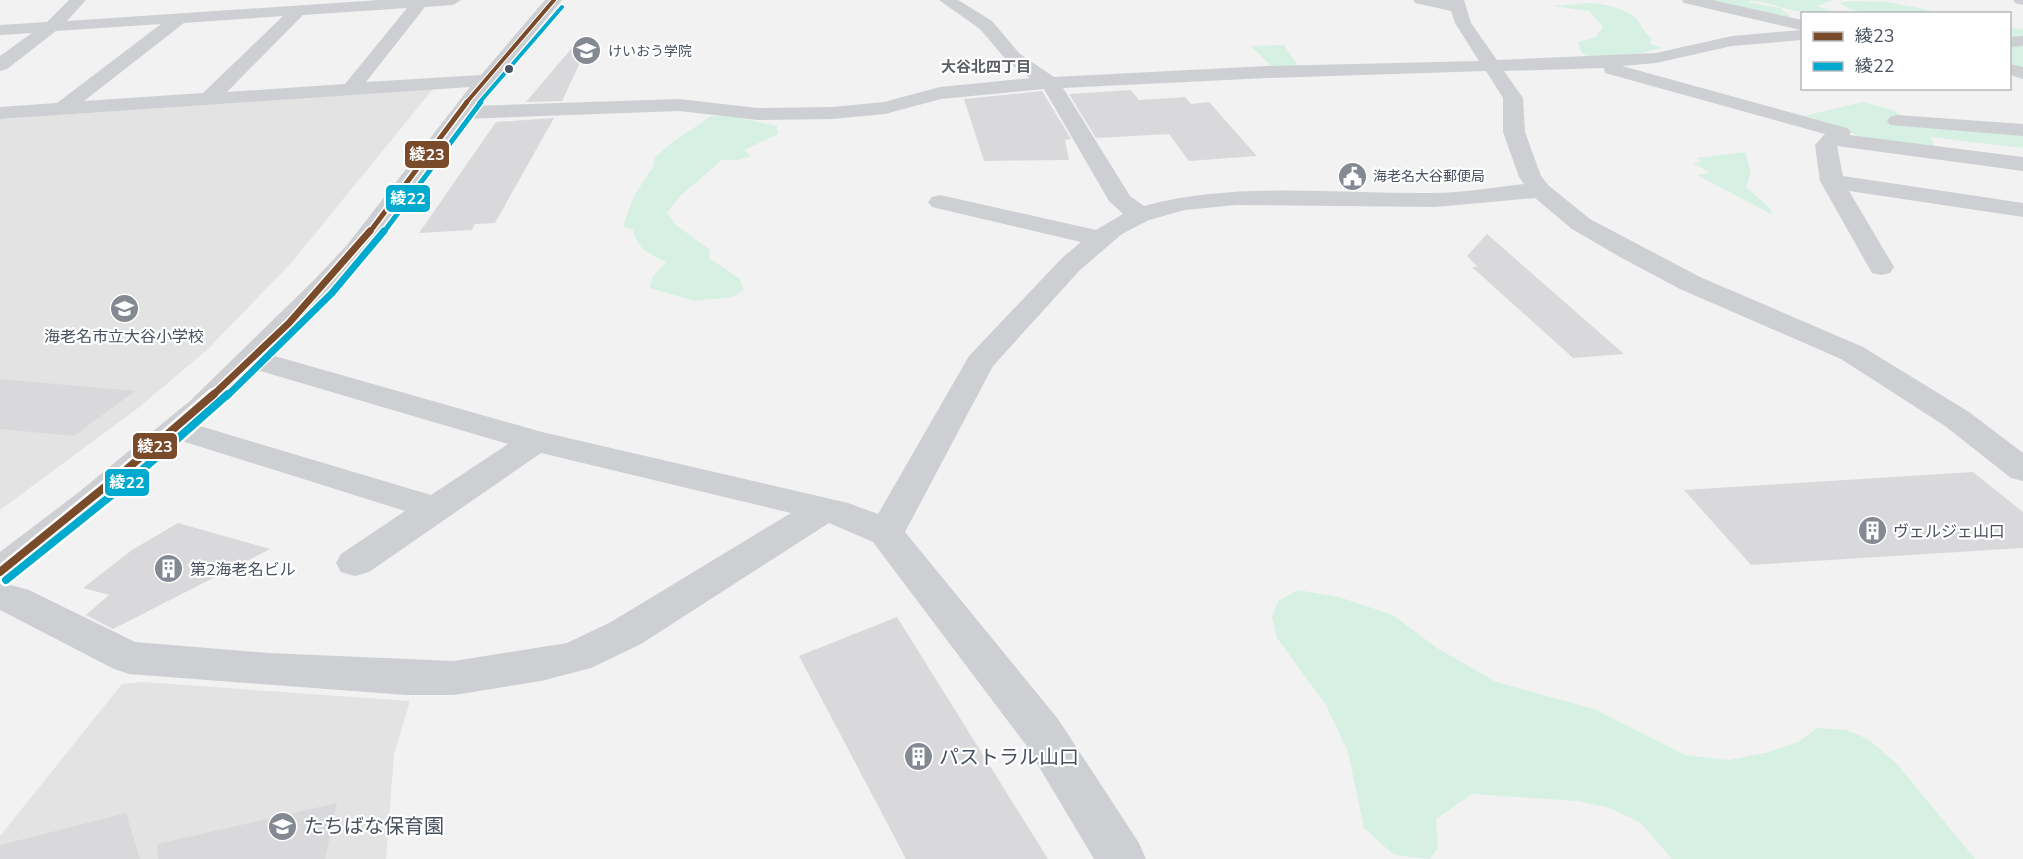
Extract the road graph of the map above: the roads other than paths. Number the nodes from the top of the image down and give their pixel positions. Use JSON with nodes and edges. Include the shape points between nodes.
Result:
{"nodes":[{"id":1,"x":78,"y":0,"type":"edge"},
{"id":2,"x":219,"y":0,"type":"edge"},
{"id":3,"x":453,"y":0,"type":"edge"},
{"id":4,"x":554,"y":0,"type":"edge"},
{"id":5,"x":947,"y":0,"type":"edge"},
{"id":6,"x":1421,"y":0,"type":"edge"},
{"id":7,"x":1690,"y":0,"type":"edge"},
{"id":8,"x":420,"y":2,"type":"junction"},
{"id":9,"x":1456,"y":4,"type":"edge"},
{"id":10,"x":298,"y":10,"type":"junction"},
{"id":11,"x":210,"y":15,"type":"junction"},
{"id":12,"x":181,"y":17,"type":"junction"},
{"id":13,"x":1801,"y":25,"type":"edge"},
{"id":14,"x":52,"y":26,"type":"junction"},
{"id":15,"x":0,"y":30,"type":"edge"},
{"id":16,"x":1801,"y":35,"type":"edge"},
{"id":17,"x":1591,"y":63,"type":"junction"},
{"id":18,"x":0,"y":65,"type":"edge"},
{"id":19,"x":1493,"y":68,"type":"junction"},
{"id":20,"x":485,"y":80,"type":"junction"},
{"id":21,"x":1050,"y":83,"type":"junction"},
{"id":22,"x":351,"y":89,"type":"junction"},
{"id":23,"x":208,"y":99,"type":"junction"},
{"id":24,"x":62,"y":109,"type":"junction"},
{"id":25,"x":0,"y":113,"type":"edge"},
{"id":26,"x":458,"y":113,"type":"junction"},
{"id":27,"x":1897,"y":121,"type":"dead end"},
{"id":28,"x":2023,"y":130,"type":"edge"},
{"id":29,"x":1833,"y":139,"type":"junction"},
{"id":30,"x":2023,"y":164,"type":"edge"},
{"id":31,"x":1832,"y":181,"type":"junction"},
{"id":32,"x":1540,"y":190,"type":"junction"},
{"id":33,"x":940,"y":202,"type":"dead end"},
{"id":34,"x":2015,"y":209,"type":"edge"},
{"id":35,"x":1140,"y":215,"type":"junction"},
{"id":36,"x":2023,"y":229,"type":"edge"},
{"id":37,"x":1100,"y":239,"type":"junction"},
{"id":38,"x":1881,"y":267,"type":"dead end"},
{"id":39,"x":252,"y":359,"type":"junction"},
{"id":40,"x":176,"y":429,"type":"junction"},
{"id":41,"x":1985,"y":440,"type":"junction"},
{"id":42,"x":535,"y":441,"type":"junction"},
{"id":43,"x":2023,"y":444,"type":"edge"},
{"id":44,"x":2023,"y":470,"type":"edge"},
{"id":45,"x":437,"y":509,"type":"junction"},
{"id":46,"x":823,"y":510,"type":"junction"},
{"id":47,"x":886,"y":532,"type":"junction"},
{"id":48,"x":355,"y":563,"type":"dead end"},
{"id":49,"x":0,"y":572,"type":"edge"},
{"id":50,"x":0,"y":596,"type":"edge"},
{"id":51,"x":1121,"y":859,"type":"edge"}],
"edges":[{"from":1,"to":14,"type":"street"},
{"from":2,"to":11,"type":"street"},
{"from":3,"to":8,"type":"street"},
{"from":4,"to":20,"type":"street"},
{"from":5,"to":21,"type":"street","via":[[986,25],[1014,58]]},
{"from":6,"to":9,"type":"street"},
{"from":7,"to":13,"type":"street"},
{"from":8,"to":10,"type":"street"},
{"from":8,"to":22,"type":"street"},
{"from":9,"to":19,"type":"street","via":[[1463,23]]},
{"from":10,"to":11,"type":"street"},
{"from":10,"to":23,"type":"street"},
{"from":11,"to":12,"type":"street"},
{"from":12,"to":14,"type":"street"},
{"from":12,"to":24,"type":"street"},
{"from":14,"to":15,"type":"street"},
{"from":14,"to":18,"type":"street"},
{"from":16,"to":17,"type":"street","via":[[1732,41],[1656,58]]},
{"from":17,"to":19,"type":"street"},
{"from":17,"to":29,"type":"street","via":[[1840,132]]},
{"from":19,"to":21,"type":"street","via":[[1253,73]]},
{"from":19,"to":32,"type":"street","via":[[1513,98],[1514,132],[1530,177]]},
{"from":20,"to":22,"type":"street"},
{"from":20,"to":26,"type":"street"},
{"from":21,"to":26,"type":"street","via":[[940,93],[885,108],[832,113],[758,114],[679,105]]},
{"from":21,"to":35,"type":"street","via":[[1121,201]]},
{"from":22,"to":23,"type":"street"},
{"from":23,"to":24,"type":"street"},
{"from":24,"to":25,"type":"street"},
{"from":26,"to":39,"type":"street","via":[[356,250]]},
{"from":27,"to":28,"type":"street"},
{"from":29,"to":30,"type":"street"},
{"from":29,"to":31,"type":"street","via":[[1826,145]]},
{"from":31,"to":34,"type":"street"},
{"from":31,"to":38,"type":"street"},
{"from":32,"to":35,"type":"street","via":[[1435,200],[1236,198],[1183,203]]},
{"from":32,"to":41,"type":"street","via":[[1581,224],[1629,252],[1690,283],[1852,352]]},
{"from":33,"to":37,"type":"street"},
{"from":34,"to":36,"type":"street"},
{"from":35,"to":37,"type":"street"},
{"from":37,"to":47,"type":"street","via":[[1028,308],[980,362]]},
{"from":39,"to":40,"type":"street"},
{"from":39,"to":42,"type":"street"},
{"from":40,"to":45,"type":"street"},
{"from":40,"to":49,"type":"street"},
{"from":41,"to":43,"type":"street"},
{"from":41,"to":44,"type":"street"},
{"from":42,"to":45,"type":"street"},
{"from":42,"to":46,"type":"street"},
{"from":45,"to":48,"type":"street"},
{"from":46,"to":47,"type":"street","via":[[848,515]]},
{"from":46,"to":50,"type":"street","via":[[645,621],[576,657],[454,678],[268,670],[129,658]]},
{"from":47,"to":51,"type":"street","via":[[1042,732]]}]}
